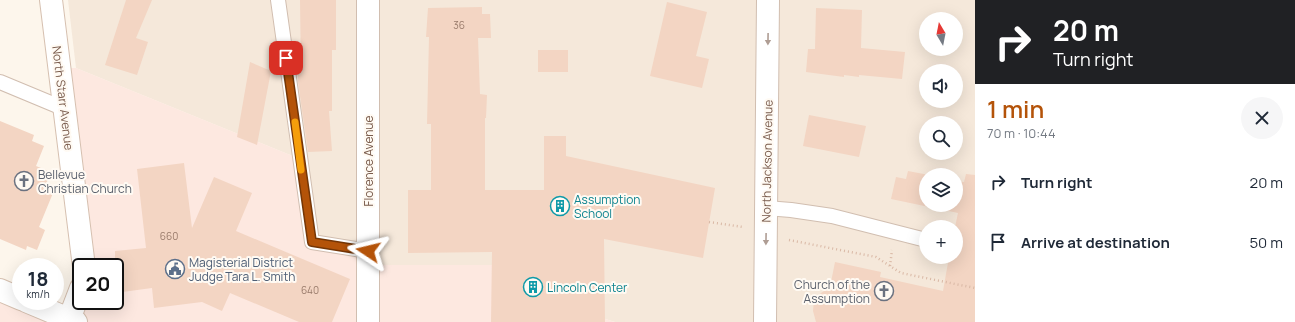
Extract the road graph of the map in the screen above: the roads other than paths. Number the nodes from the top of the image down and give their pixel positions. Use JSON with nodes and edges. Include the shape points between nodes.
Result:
{"nodes":[{"id":1,"x":51,"y":0,"type":"edge"},
{"id":2,"x":278,"y":0,"type":"edge"},
{"id":3,"x":368,"y":0,"type":"edge"},
{"id":4,"x":768,"y":0,"type":"edge"},
{"id":5,"x":0,"y":82,"type":"edge"},
{"id":6,"x":65,"y":109,"type":"junction"},
{"id":7,"x":766,"y":208,"type":"junction"},
{"id":8,"x":919,"y":238,"type":"edge"},
{"id":9,"x":368,"y":251,"type":"junction"},
{"id":10,"x":83,"y":258,"type":"edge"},
{"id":11,"x":0,"y":290,"type":"edge"},
{"id":12,"x":12,"y":295,"type":"edge"},
{"id":13,"x":46,"y":310,"type":"edge"},
{"id":14,"x":74,"y":310,"type":"edge"},
{"id":15,"x":71,"y":321,"type":"edge"},
{"id":16,"x":368,"y":322,"type":"edge"},
{"id":17,"x":765,"y":322,"type":"edge"}],
"edges":[{"from":1,"to":6,"type":"street","name":"North Starr Avenue"},
{"from":2,"to":9,"type":"lane","via":[[312,242]]},
{"from":3,"to":9,"type":"street","name":"Florence Avenue"},
{"from":4,"to":7,"type":"street","name":"North Jackson Avenue","one_way":true},
{"from":5,"to":6,"type":"lane"},
{"from":6,"to":10,"type":"street","name":"North Starr Avenue"},
{"from":7,"to":8,"type":"lane","via":[[832,216]]},
{"from":7,"to":17,"type":"street","name":"North Jackson Avenue","one_way":true},
{"from":9,"to":16,"type":"street","name":"Florence Avenue"},
{"from":11,"to":12,"type":"street"},
{"from":13,"to":15,"type":"street"},
{"from":14,"to":15,"type":"street"}]}
